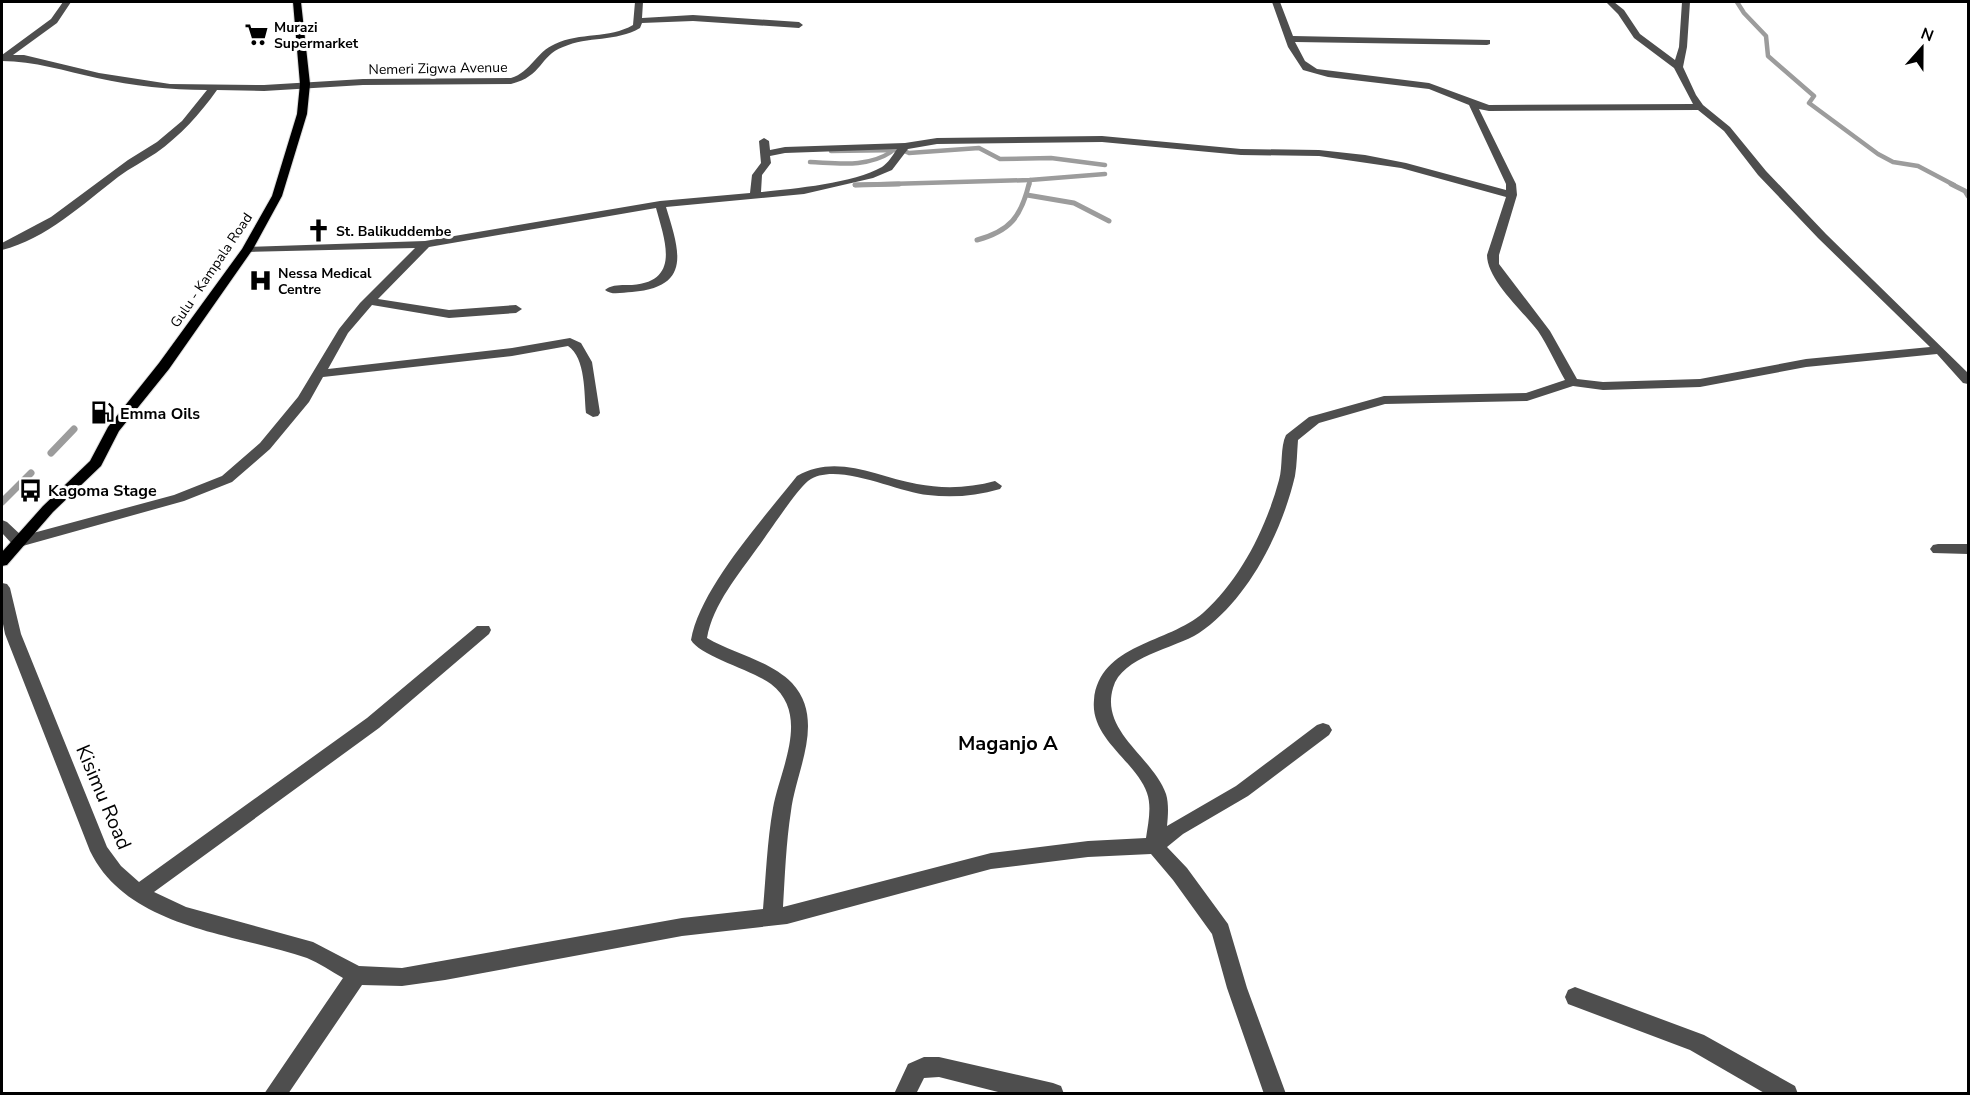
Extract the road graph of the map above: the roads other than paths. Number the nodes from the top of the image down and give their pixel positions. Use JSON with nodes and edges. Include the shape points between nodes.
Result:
{"nodes":[{"id":1,"x":67,"y":2,"type":"edge"},
{"id":2,"x":297,"y":2,"type":"edge"},
{"id":3,"x":639,"y":2,"type":"edge"},
{"id":4,"x":1276,"y":2,"type":"edge"},
{"id":5,"x":1610,"y":2,"type":"edge"},
{"id":6,"x":1686,"y":2,"type":"edge"},
{"id":7,"x":637,"y":21,"type":"junction"},
{"id":8,"x":799,"y":25,"type":"dead end"},
{"id":9,"x":1292,"y":39,"type":"junction"},
{"id":10,"x":1487,"y":42,"type":"dead end"},
{"id":11,"x":3,"y":57,"type":"edge"},
{"id":12,"x":1678,"y":67,"type":"junction"},
{"id":13,"x":305,"y":84,"type":"junction"},
{"id":14,"x":213,"y":89,"type":"junction"},
{"id":15,"x":1473,"y":106,"type":"junction"},
{"id":16,"x":1700,"y":106,"type":"junction"},
{"id":17,"x":764,"y":141,"type":"dead end"},
{"id":18,"x":905,"y":146,"type":"junction"},
{"id":19,"x":765,"y":154,"type":"junction"},
{"id":20,"x":755,"y":195,"type":"junction"},
{"id":21,"x":1512,"y":195,"type":"junction"},
{"id":22,"x":660,"y":204,"type":"junction"},
{"id":23,"x":425,"y":244,"type":"junction"},
{"id":24,"x":2,"y":247,"type":"edge"},
{"id":25,"x":247,"y":249,"type":"junction"},
{"id":26,"x":611,"y":290,"type":"dead end"},
{"id":27,"x":369,"y":301,"type":"junction"},
{"id":28,"x":516,"y":309,"type":"dead end"},
{"id":29,"x":1940,"y":350,"type":"junction"},
{"id":30,"x":318,"y":374,"type":"junction"},
{"id":31,"x":1968,"y":381,"type":"edge"},
{"id":32,"x":1572,"y":382,"type":"junction"},
{"id":33,"x":593,"y":414,"type":"dead end"},
{"id":34,"x":995,"y":486,"type":"dead end"},
{"id":35,"x":2,"y":525,"type":"edge"},
{"id":36,"x":19,"y":542,"type":"junction"},
{"id":37,"x":1938,"y":549,"type":"dead end"},
{"id":38,"x":1968,"y":549,"type":"edge"},
{"id":39,"x":3,"y":561,"type":"edge"},
{"id":40,"x":2,"y":588,"type":"edge"},
{"id":41,"x":483,"y":630,"type":"dead end"},
{"id":42,"x":1323,"y":730,"type":"dead end"},
{"id":43,"x":1155,"y":846,"type":"junction"},
{"id":44,"x":138,"y":893,"type":"junction"},
{"id":45,"x":772,"y":917,"type":"junction"},
{"id":46,"x":357,"y":975,"type":"junction"},
{"id":47,"x":1575,"y":997,"type":"dead end"},
{"id":48,"x":275,"y":1094,"type":"edge"},
{"id":49,"x":905,"y":1094,"type":"edge"},
{"id":50,"x":1053,"y":1094,"type":"edge"},
{"id":51,"x":1275,"y":1094,"type":"edge"},
{"id":52,"x":1787,"y":1094,"type":"edge"}],
"edges":[{"from":1,"to":11,"type":"street","via":[[54,21]]},
{"from":2,"to":13,"type":"main road","name":"Gulu - Kampala Road"},
{"from":3,"to":7,"type":"street"},
{"from":4,"to":9,"type":"street"},
{"from":5,"to":12,"type":"street","via":[[1637,36]]},
{"from":6,"to":12,"type":"street"},
{"from":7,"to":8,"type":"street","via":[[693,18]]},
{"from":7,"to":13,"type":"street","name":"Nemeri Zigwa Avenue","via":[[637,26],[625,33],[584,38],[555,47],[529,76],[511,81]]},
{"from":9,"to":10,"type":"street"},
{"from":9,"to":15,"type":"street","via":[[1294,51],[1311,70],[1447,89]]},
{"from":11,"to":14,"type":"street","name":"Nemeri Zigwa Avenue","via":[[42,61],[139,84]]},
{"from":12,"to":16,"type":"street"},
{"from":13,"to":14,"type":"street","name":"Nemeri Zigwa Avenue"},
{"from":13,"to":25,"type":"main road","name":"Gulu - Kampala Road","via":[[302,114],[277,196]]},
{"from":14,"to":24,"type":"street","via":[[194,116],[154,150],[48,226]]},
{"from":15,"to":16,"type":"street"},
{"from":15,"to":21,"type":"street","via":[[1512,184]]},
{"from":16,"to":29,"type":"street","via":[[1727,129],[1762,173],[1822,236]]},
{"from":17,"to":19,"type":"street"},
{"from":18,"to":19,"type":"street"},
{"from":18,"to":20,"type":"street","via":[[888,168],[873,175],[804,191]]},
{"from":18,"to":21,"type":"street","via":[[937,141],[1102,139],[1241,152],[1319,153],[1402,165]]},
{"from":19,"to":20,"type":"street","via":[[766,163],[757,175]]},
{"from":20,"to":22,"type":"street"},
{"from":21,"to":32,"type":"street","via":[[1493,264],[1544,331]]},
{"from":22,"to":23,"type":"street"},
{"from":22,"to":26,"type":"street","via":[[670,241],[669,273],[654,285]]},
{"from":23,"to":25,"type":"street"},
{"from":23,"to":27,"type":"street"},
{"from":25,"to":36,"type":"main road","name":"Gulu - Kampala Road","via":[[113,430],[96,463]]},
{"from":27,"to":28,"type":"street","via":[[449,314]]},
{"from":27,"to":30,"type":"street","via":[[343,332]]},
{"from":29,"to":31,"type":"street"},
{"from":29,"to":32,"type":"street","via":[[1806,363],[1700,383],[1603,386]]},
{"from":30,"to":33,"type":"street","via":[[384,369],[570,342],[578,345],[584,355]]},
{"from":30,"to":36,"type":"street","via":[[304,399],[265,446],[227,479],[179,498]]},
{"from":32,"to":43,"type":"street","via":[[1527,397],[1384,400],[1314,420],[1291,438],[1288,474],[1271,523],[1248,569],[1224,601],[1193,629],[1128,660],[1112,673],[1105,686],[1102,702],[1110,730],[1155,789],[1159,802]]},
{"from":34,"to":45,"type":"street","via":[[978,491],[942,491],[890,483],[844,470],[826,468],[810,472],[712,602],[699,640],[769,676],[786,689],[797,708],[799,738],[782,806]]},
{"from":35,"to":36,"type":"street"},
{"from":36,"to":39,"type":"main road","name":"Gulu - Kampala Road"},
{"from":37,"to":38,"type":"street"},
{"from":40,"to":44,"type":"street","name":"Kisimu Road","via":[[13,634],[99,851],[114,872]]},
{"from":41,"to":44,"type":"street","via":[[373,723]]},
{"from":42,"to":43,"type":"street","via":[[1242,791],[1176,829]]},
{"from":43,"to":45,"type":"street","via":[[1088,849],[991,861]]},
{"from":43,"to":51,"type":"street","via":[[1221,930]]},
{"from":44,"to":46,"type":"street","name":"Kisimu Road","via":[[182,915],[313,951]]},
{"from":45,"to":46,"type":"street","via":[[682,927],[446,971],[402,977]]},
{"from":46,"to":48,"type":"street"},
{"from":47,"to":52,"type":"street","via":[[1697,1042]]},
{"from":49,"to":50,"type":"street","via":[[916,1071],[924,1067],[939,1067]]}]}
